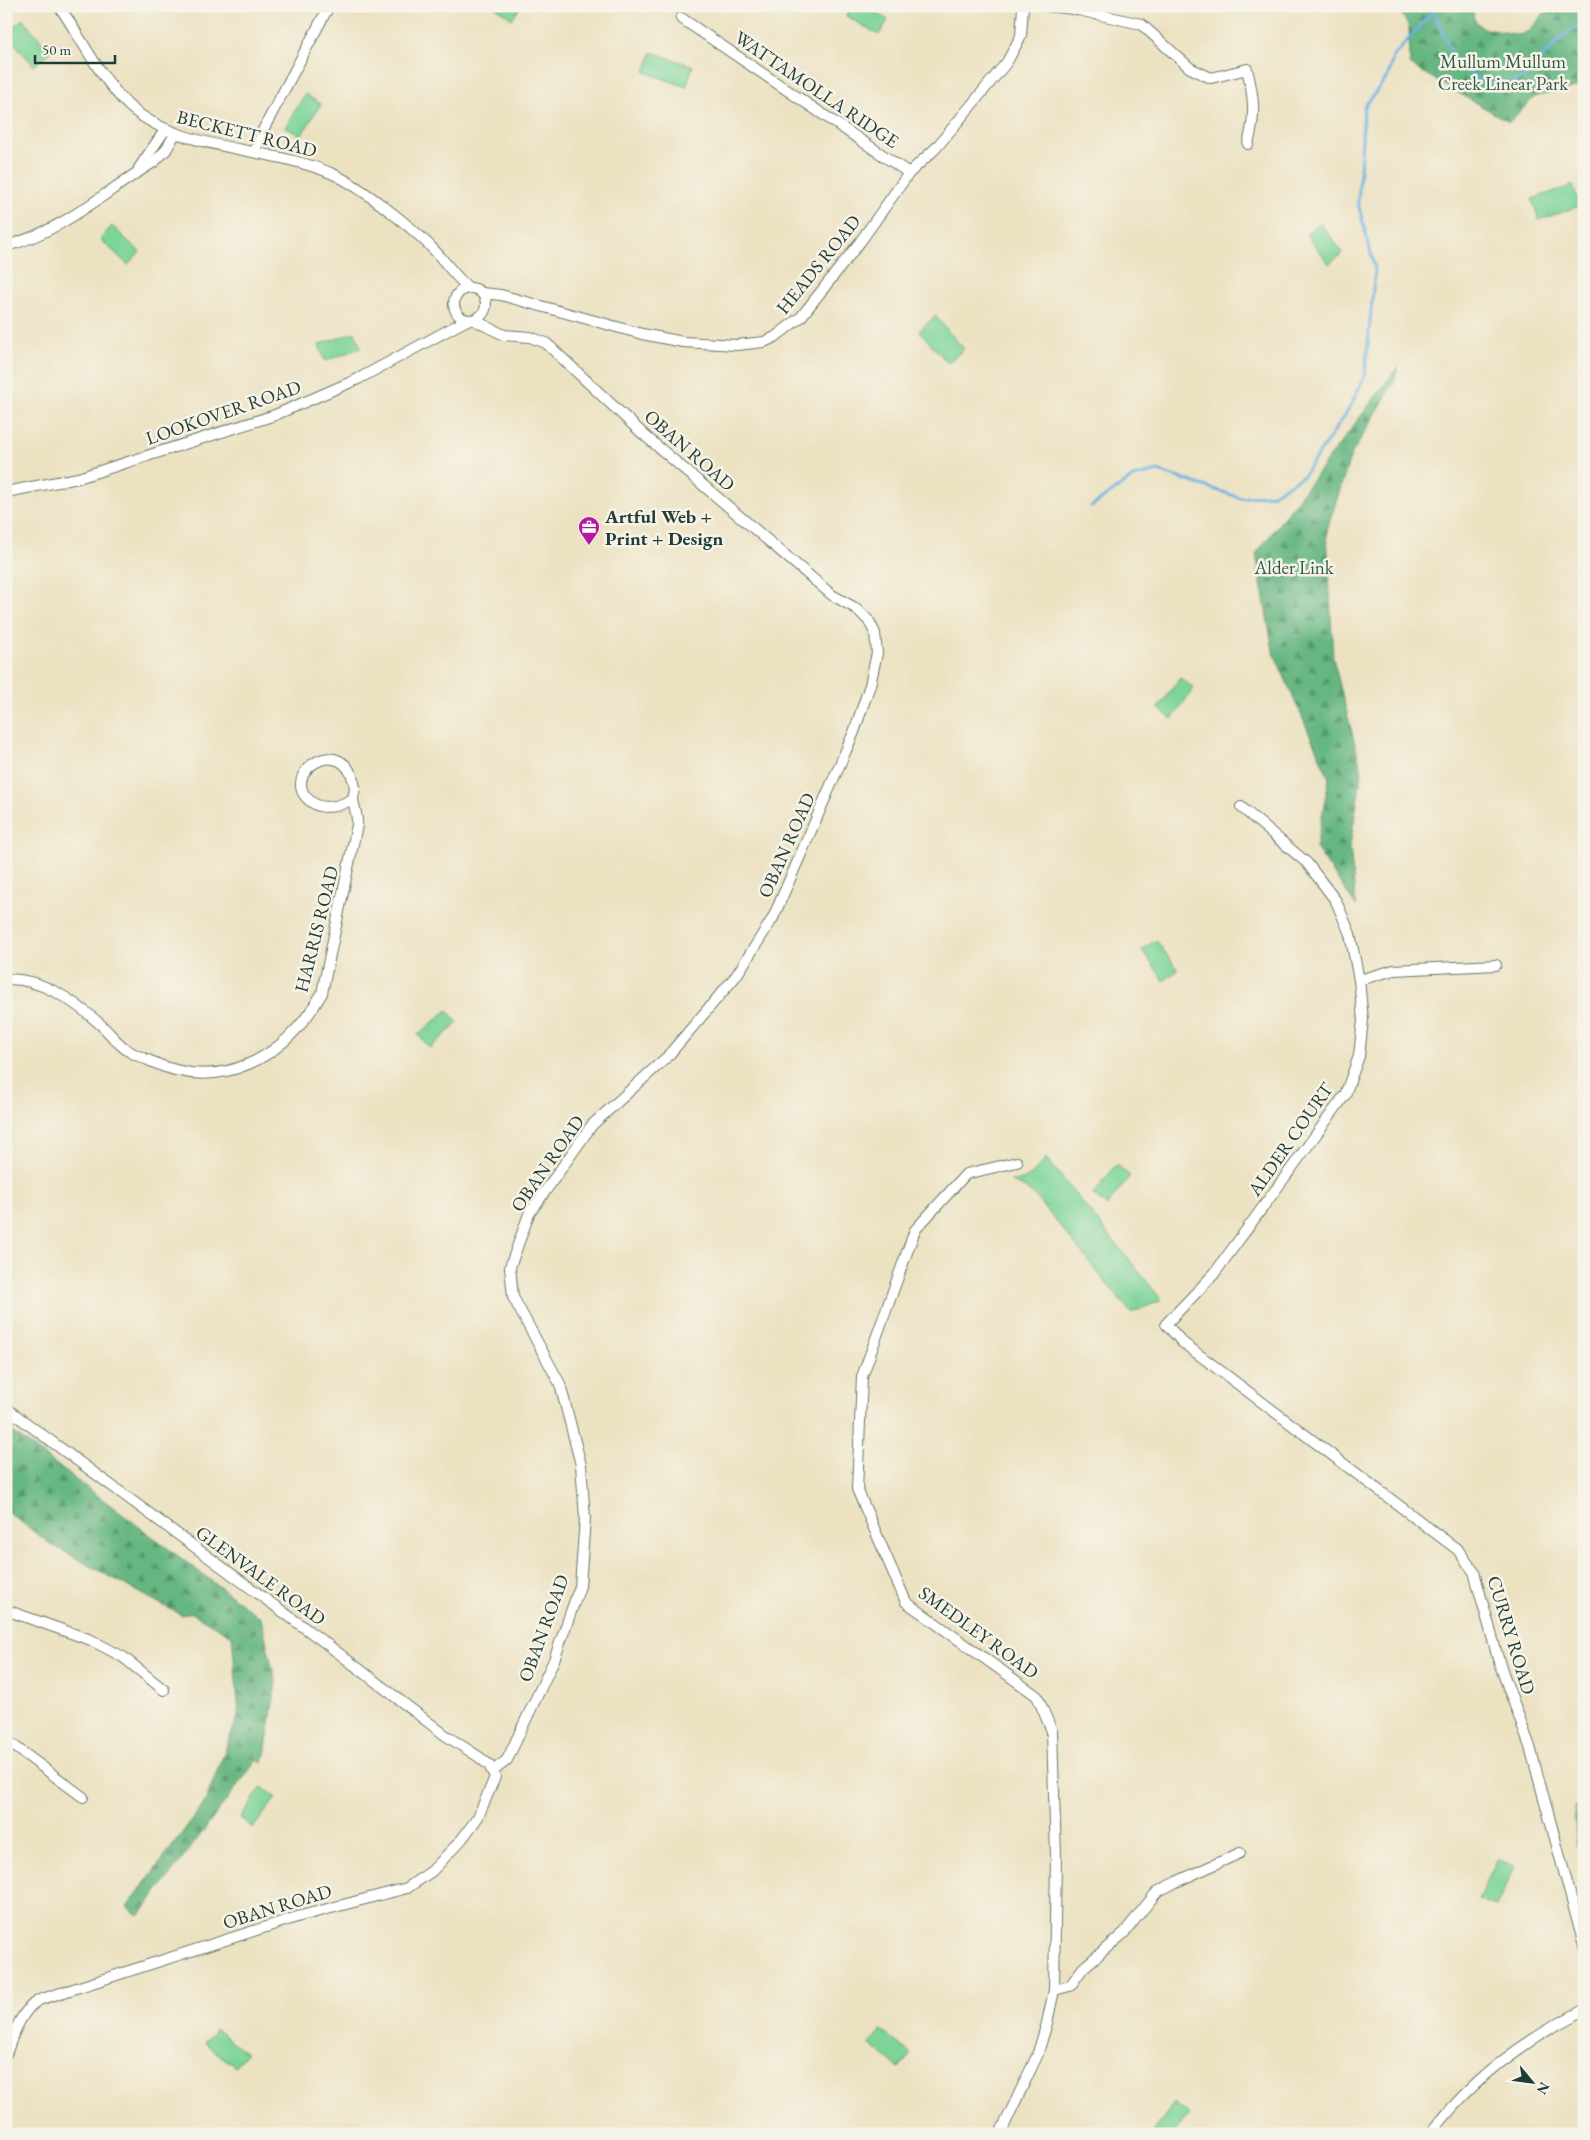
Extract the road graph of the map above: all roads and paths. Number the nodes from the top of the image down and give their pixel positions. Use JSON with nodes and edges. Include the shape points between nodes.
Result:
{"nodes":[{"id":1,"x":60,"y":6,"type":"edge"},
{"id":2,"x":329,"y":6,"type":"edge"},
{"id":3,"x":1023,"y":6,"type":"edge"},
{"id":4,"x":1046,"y":6,"type":"edge"},
{"id":5,"x":681,"y":18,"type":"dead end"},
{"id":6,"x":165,"y":130,"type":"junction"},
{"id":7,"x":175,"y":134,"type":"junction"},
{"id":8,"x":1248,"y":144,"type":"dead end"},
{"id":9,"x":255,"y":151,"type":"junction"},
{"id":10,"x":136,"y":173,"type":"junction"},
{"id":11,"x":909,"y":173,"type":"junction"},
{"id":12,"x":6,"y":246,"type":"edge"},
{"id":13,"x":448,"y":269,"type":"junction"},
{"id":14,"x":469,"y":288,"type":"junction"},
{"id":15,"x":458,"y":293,"type":"junction"},
{"id":16,"x":482,"y":293,"type":"junction"},
{"id":17,"x":501,"y":295,"type":"junction"},
{"id":18,"x":484,"y":311,"type":"junction"},
{"id":19,"x":456,"y":312,"type":"junction"},
{"id":20,"x":470,"y":320,"type":"junction"},
{"id":21,"x":496,"y":332,"type":"junction"},
{"id":22,"x":440,"y":334,"type":"junction"},
{"id":23,"x":6,"y":492,"type":"edge"},
{"id":24,"x":353,"y":799,"type":"junction"},
{"id":25,"x":1241,"y":807,"type":"dead end"},
{"id":26,"x":1496,"y":965,"type":"dead end"},
{"id":27,"x":6,"y":979,"type":"edge"},
{"id":28,"x":1359,"y":980,"type":"junction"},
{"id":29,"x":1017,"y":1162,"type":"dead end"},
{"id":30,"x":1166,"y":1324,"type":"joint"},
{"id":31,"x":6,"y":1408,"type":"edge"},
{"id":32,"x":6,"y":1610,"type":"edge"},
{"id":33,"x":164,"y":1690,"type":"dead end"},
{"id":34,"x":6,"y":1740,"type":"edge"},
{"id":35,"x":493,"y":1771,"type":"junction"},
{"id":36,"x":84,"y":1797,"type":"dead end"},
{"id":37,"x":1240,"y":1854,"type":"dead end"},
{"id":38,"x":1584,"y":1945,"type":"edge"},
{"id":39,"x":1054,"y":1990,"type":"junction"},
{"id":40,"x":1584,"y":2010,"type":"edge"},
{"id":41,"x":7,"y":2053,"type":"edge"},
{"id":42,"x":1000,"y":2134,"type":"edge"},
{"id":43,"x":1431,"y":2134,"type":"edge"}],
"edges":[{"from":1,"to":6,"type":"street","name":"BECKETT ROAD","via":[[122,98]]},
{"from":2,"to":9,"type":"street"},
{"from":3,"to":11,"type":"street","name":"HEADS ROAD","via":[[1021,36],[1007,62],[936,148]]},
{"from":4,"to":8,"type":"street","via":[[1140,24],[1190,68],[1211,78],[1247,70],[1254,101]]},
{"from":5,"to":11,"type":"street","name":"WATTAMOLLA RIDGE"},
{"from":6,"to":7,"type":"street","name":"BECKETT ROAD"},
{"from":6,"to":10,"type":"street"},
{"from":7,"to":9,"type":"street","name":"BECKETT ROAD"},
{"from":7,"to":10,"type":"street","via":[[161,156]]},
{"from":9,"to":13,"type":"street","name":"BECKETT ROAD","via":[[325,171],[351,184],[434,249]]},
{"from":10,"to":12,"type":"street","via":[[68,220],[34,237]]},
{"from":11,"to":17,"type":"street","name":"HEADS ROAD","via":[[801,317],[775,338],[764,342],[737,345],[683,342],[642,334]]},
{"from":13,"to":14,"type":"street","name":"BECKETT ROAD"},
{"from":13,"to":15,"type":"street","name":"BECKETT ROAD"},
{"from":14,"to":15,"type":"street"},
{"from":14,"to":16,"type":"street"},
{"from":15,"to":19,"type":"street","via":[[454,302]]},
{"from":16,"to":17,"type":"street","name":"HEADS ROAD"},
{"from":16,"to":18,"type":"street"},
{"from":17,"to":18,"type":"street"},
{"from":18,"to":20,"type":"street"},
{"from":18,"to":21,"type":"street"},
{"from":19,"to":20,"type":"street"},
{"from":19,"to":22,"type":"street","name":"LOOKOVER ROAD"},
{"from":20,"to":21,"type":"street","name":"OBAN ROAD"},
{"from":20,"to":22,"type":"street","name":"LOOKOVER ROAD"},
{"from":21,"to":35,"type":"street","name":"OBAN ROAD","via":[[546,343],[666,453],[832,595],[857,609],[875,633],[877,653],[854,732],[773,918],[736,976],[667,1057],[592,1125],[529,1214],[510,1267],[513,1297],[560,1384],[581,1465],[585,1518],[580,1586],[557,1650],[507,1760]]},
{"from":22,"to":23,"type":"street","name":"LOOKOVER ROAD","via":[[358,379],[275,415],[78,478]]},
{"from":24,"to":24,"type":"street","name":"HARRIS ROAD","via":[[336,806],[315,804],[302,789],[304,772],[313,762],[325,758],[340,762],[353,779]]},
{"from":24,"to":27,"type":"street","name":"HARRIS ROAD","via":[[358,813],[357,825],[322,993],[310,1016],[285,1042],[254,1062],[216,1074],[181,1073],[128,1050],[76,1003],[42,985]]},
{"from":25,"to":28,"type":"street","name":"ALDER COURT","via":[[1307,862],[1328,888],[1350,934]]},
{"from":26,"to":28,"type":"street","via":[[1394,970]]},
{"from":28,"to":30,"type":"street","name":"ALDER COURT","via":[[1363,1020],[1359,1056],[1345,1095],[1214,1274]]},
{"from":29,"to":39,"type":"street","name":"SMEDLEY ROAD","via":[[966,1174],[915,1230],[862,1377],[857,1489],[906,1602],[1037,1696],[1052,1731],[1056,1856]]},
{"from":30,"to":38,"type":"street","name":"CURRY ROAD","via":[[1182,1342],[1458,1550],[1474,1572],[1500,1665],[1530,1747]]},
{"from":31,"to":35,"type":"street","name":"GLENVALE ROAD","via":[[328,1644],[479,1757]]},
{"from":32,"to":33,"type":"street","via":[[91,1640],[123,1657]]},
{"from":34,"to":36,"type":"street"},
{"from":35,"to":41,"type":"street","name":"OBAN ROAD","via":[[494,1784],[478,1817],[462,1839],[432,1871],[407,1888],[297,1917],[39,2000],[25,2013]]},
{"from":37,"to":39,"type":"street","via":[[1157,1892],[1124,1933],[1084,1968],[1070,1986]]},
{"from":39,"to":42,"type":"street","name":"SMEDLEY ROAD","via":[[1037,2056]]},
{"from":40,"to":43,"type":"street","via":[[1532,2039],[1497,2065],[1472,2087]]}]}
